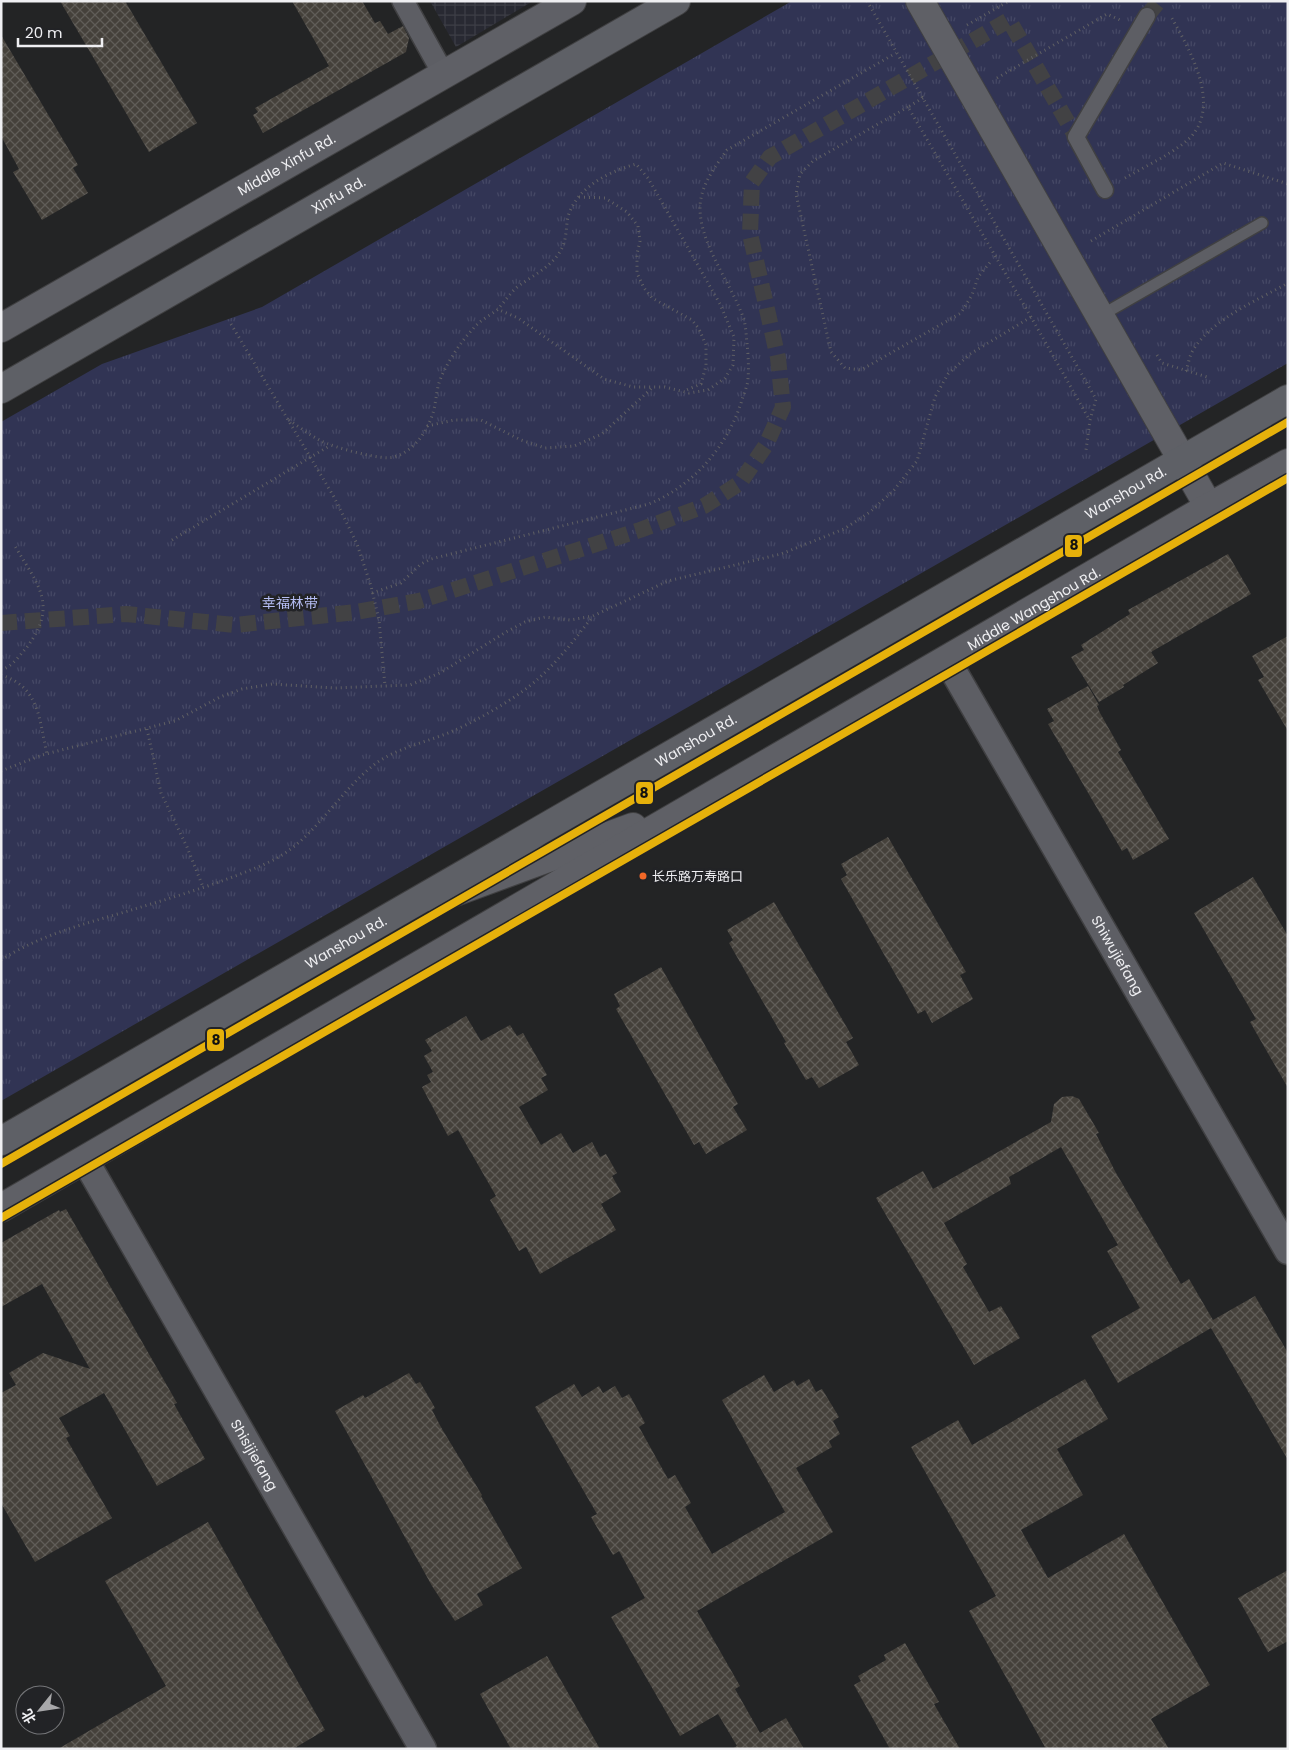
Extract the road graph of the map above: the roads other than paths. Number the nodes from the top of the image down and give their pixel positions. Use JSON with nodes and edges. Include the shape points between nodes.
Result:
{"nodes":[{"id":1,"x":403,"y":1,"type":"edge"},
{"id":2,"x":572,"y":1,"type":"edge"},
{"id":3,"x":676,"y":1,"type":"edge"},
{"id":4,"x":920,"y":1,"type":"edge"},
{"id":5,"x":1147,"y":16,"type":"tunnel mouth"},
{"id":6,"x":444,"y":75,"type":"junction"},
{"id":7,"x":1105,"y":190,"type":"road end"},
{"id":8,"x":1262,"y":223,"type":"dead end"},
{"id":9,"x":1100,"y":316,"type":"junction"},
{"id":10,"x":1,"y":328,"type":"edge"},
{"id":11,"x":1,"y":389,"type":"edge"},
{"id":12,"x":1288,"y":399,"type":"edge"},
{"id":13,"x":1182,"y":460,"type":"junction"},
{"id":14,"x":1288,"y":463,"type":"edge"},
{"id":15,"x":1209,"y":507,"type":"junction"},
{"id":16,"x":947,"y":660,"type":"junction"},
{"id":17,"x":702,"y":802,"type":"junction"},
{"id":18,"x":397,"y":913,"type":"junction"},
{"id":19,"x":1,"y":1141,"type":"edge"},
{"id":20,"x":85,"y":1160,"type":"junction"},
{"id":21,"x":1,"y":1208,"type":"edge"},
{"id":22,"x":1288,"y":1252,"type":"edge"},
{"id":23,"x":423,"y":1749,"type":"edge"}],
"edges":[{"from":1,"to":6,"type":"street"},
{"from":2,"to":6,"type":"main road","name":"Middle Xinfu Rd."},
{"from":3,"to":11,"type":"main road","name":"Xinfu Rd."},
{"from":4,"to":9,"type":"main road"},
{"from":5,"to":7,"type":"street","via":[[1076,137]]},
{"from":6,"to":10,"type":"main road","name":"Middle Xinfu Rd."},
{"from":8,"to":9,"type":"lane"},
{"from":9,"to":13,"type":"main road"},
{"from":12,"to":13,"type":"main road","name":"Wanshou Rd."},
{"from":13,"to":15,"type":"main road"},
{"from":13,"to":18,"type":"main road","name":"Wanshou Rd."},
{"from":14,"to":15,"type":"main road","name":"Middle Wangshou Rd."},
{"from":15,"to":16,"type":"main road","name":"Middle Wangshou Rd."},
{"from":16,"to":17,"type":"main road","name":"Middle Wangshou Rd."},
{"from":16,"to":22,"type":"street","name":"Shiwujiefang"},
{"from":17,"to":18,"type":"main road"},
{"from":17,"to":20,"type":"main road","name":"Middle Wangshou Rd."},
{"from":18,"to":19,"type":"main road","name":"Wanshou Rd."},
{"from":20,"to":21,"type":"main road","name":"Middle Wangshou Rd."},
{"from":20,"to":23,"type":"street","name":"Shisijiefang"}]}
